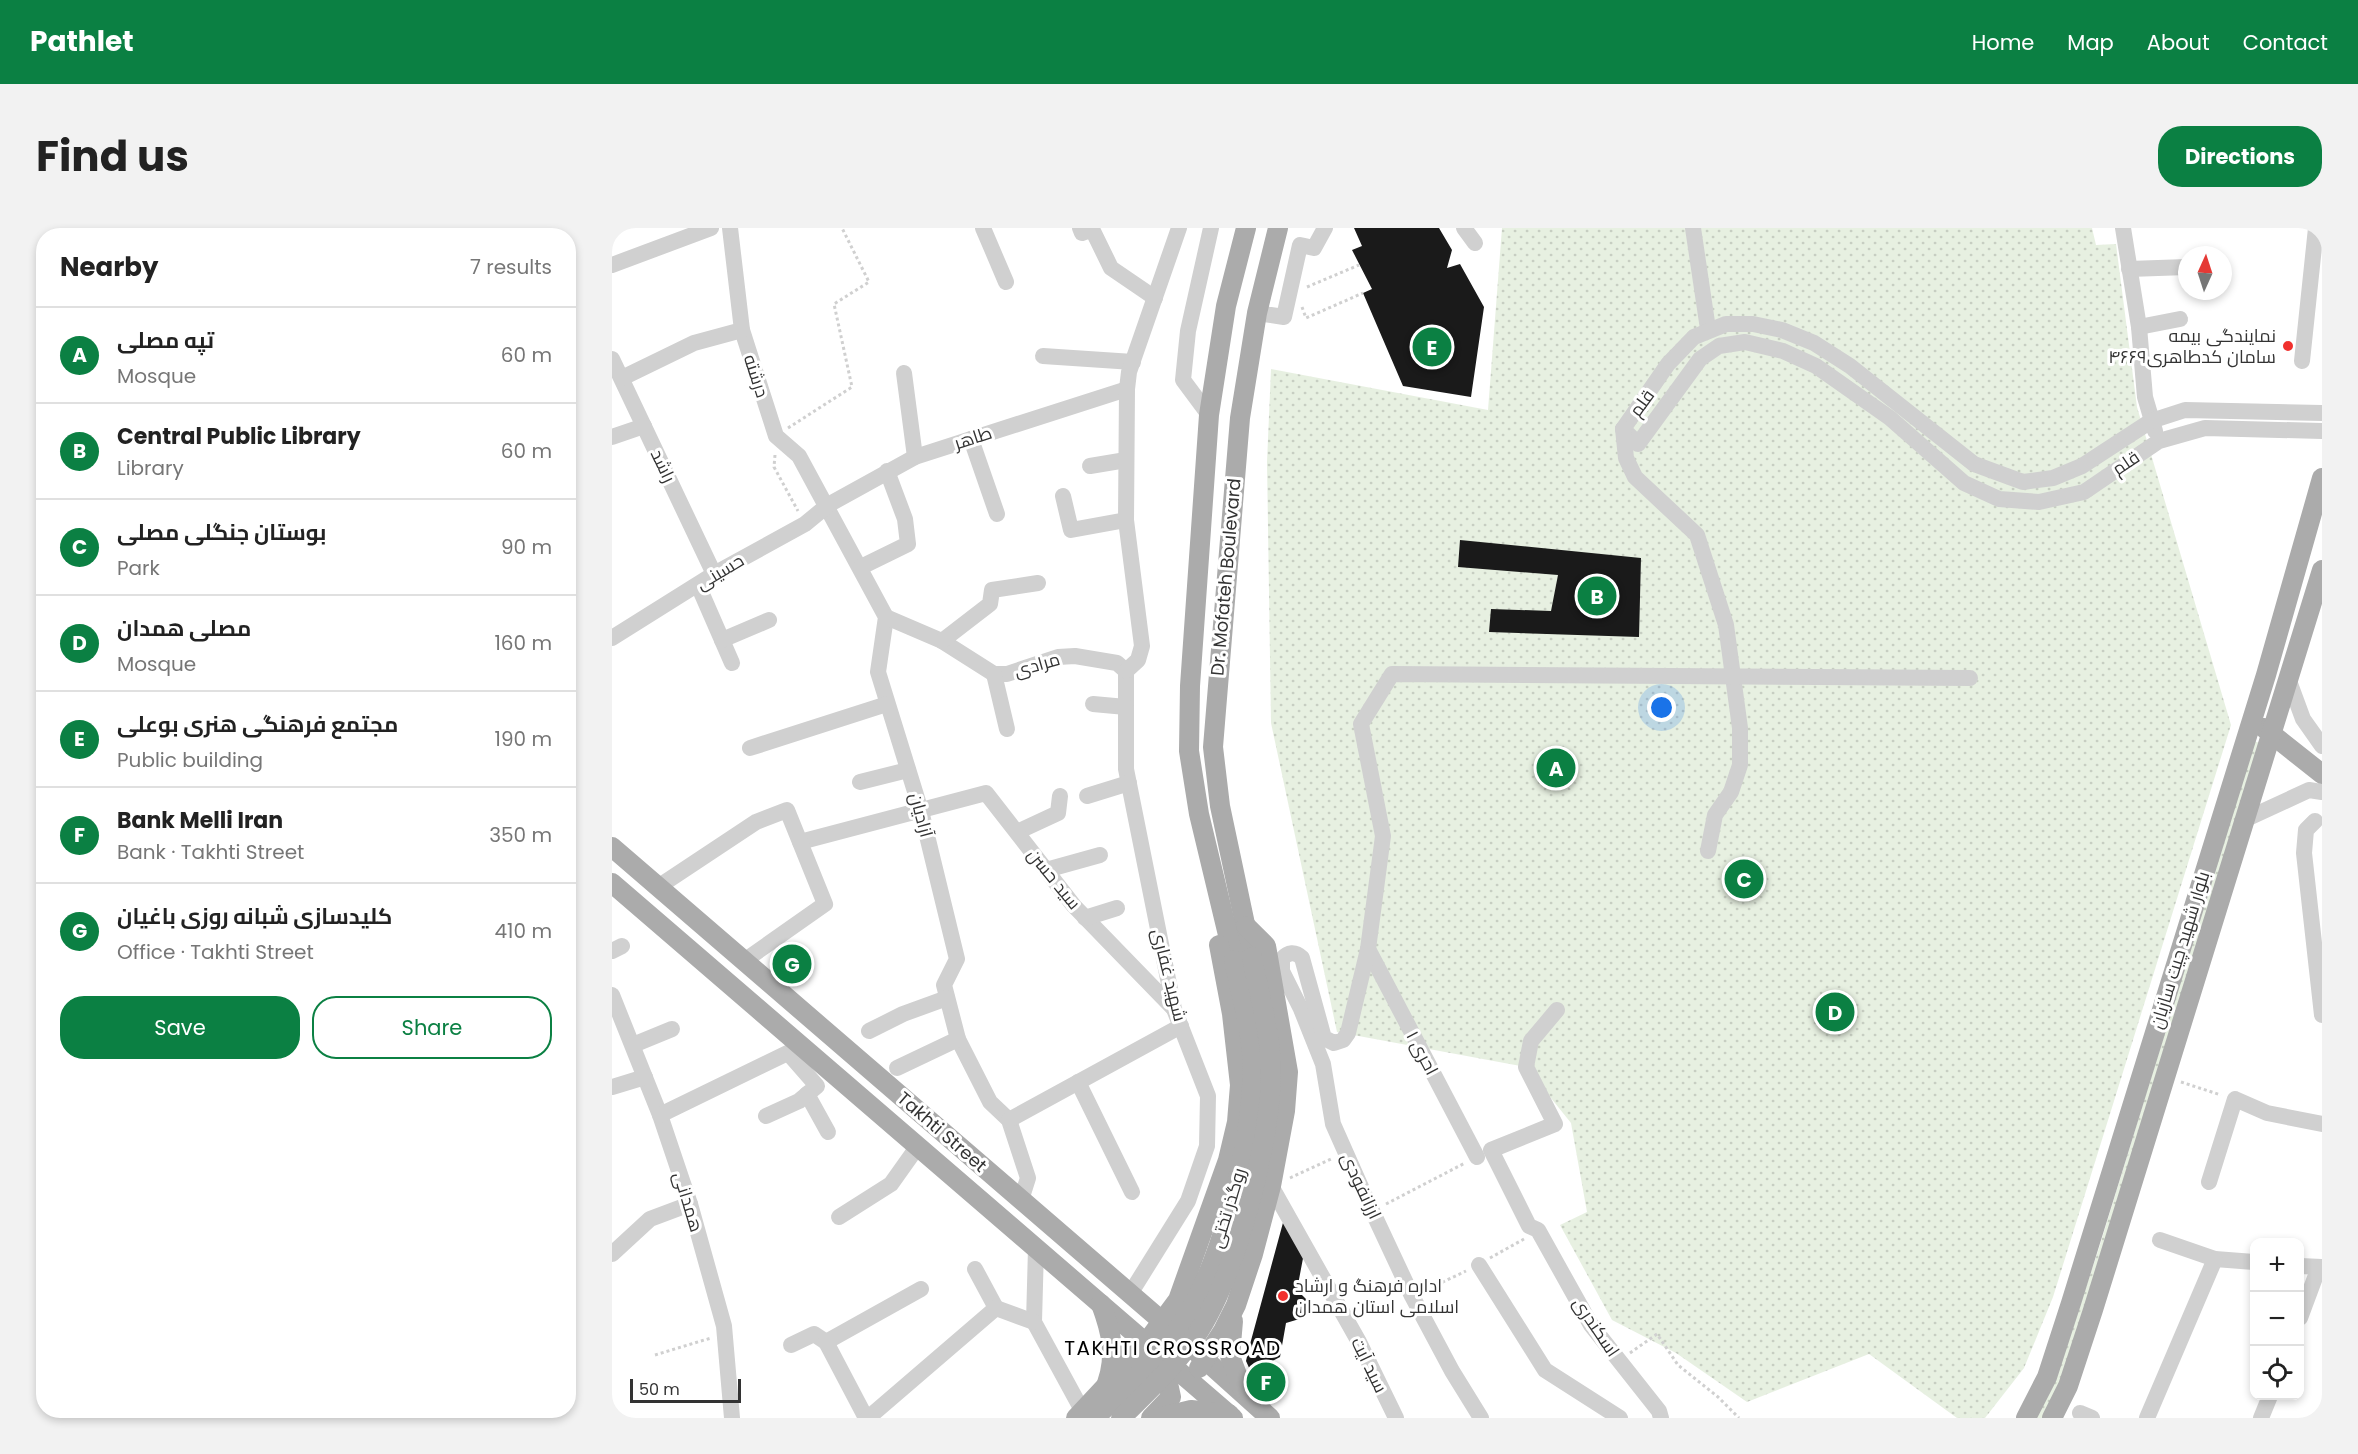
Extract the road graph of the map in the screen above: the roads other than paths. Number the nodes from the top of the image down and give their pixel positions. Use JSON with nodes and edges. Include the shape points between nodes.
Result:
{"nodes":[{"id":1,"x":711,"y":228,"type":"edge"},
{"id":2,"x":730,"y":228,"type":"edge"},
{"id":3,"x":982,"y":228,"type":"edge"},
{"id":4,"x":1080,"y":228,"type":"edge"},
{"id":5,"x":1179,"y":228,"type":"edge"},
{"id":6,"x":1210,"y":228,"type":"edge"},
{"id":7,"x":1246,"y":228,"type":"edge"},
{"id":8,"x":1325,"y":228,"type":"edge"},
{"id":9,"x":1464,"y":228,"type":"edge"},
{"id":10,"x":1693,"y":228,"type":"edge"},
{"id":11,"x":2123,"y":228,"type":"edge"},
{"id":12,"x":2316,"y":228,"type":"edge"},
{"id":13,"x":1276,"y":235,"type":"edge"},
{"id":14,"x":1475,"y":243,"type":"dead end"},
{"id":15,"x":1300,"y":245,"type":"junction"},
{"id":16,"x":612,"y":265,"type":"edge"},
{"id":17,"x":2178,"y":267,"type":"edge"},
{"id":18,"x":2129,"y":269,"type":"junction"},
{"id":19,"x":1006,"y":282,"type":"dead end"},
{"id":20,"x":1155,"y":298,"type":"junction"},
{"id":21,"x":1257,"y":313,"type":"junction"},
{"id":22,"x":2180,"y":319,"type":"dead end"},
{"id":23,"x":2139,"y":327,"type":"junction"},
{"id":24,"x":1708,"y":329,"type":"junction"},
{"id":25,"x":742,"y":330,"type":"junction"},
{"id":26,"x":1043,"y":356,"type":"dead end"},
{"id":27,"x":612,"y":359,"type":"edge"},
{"id":28,"x":2302,"y":361,"type":"dead end"},
{"id":29,"x":1133,"y":362,"type":"junction"},
{"id":30,"x":904,"y":373,"type":"dead end"},
{"id":31,"x":622,"y":378,"type":"junction"},
{"id":32,"x":1127,"y":389,"type":"junction"},
{"id":33,"x":2322,"y":413,"type":"edge"},
{"id":34,"x":1209,"y":414,"type":"junction"},
{"id":35,"x":2151,"y":421,"type":"junction"},
{"id":36,"x":644,"y":426,"type":"junction"},
{"id":37,"x":1623,"y":429,"type":"junction"},
{"id":38,"x":2322,"y":431,"type":"edge"},
{"id":39,"x":612,"y":437,"type":"edge"},
{"id":40,"x":971,"y":439,"type":"junction"},
{"id":41,"x":2158,"y":441,"type":"junction"},
{"id":42,"x":915,"y":457,"type":"junction"},
{"id":43,"x":1126,"y":460,"type":"junction"},
{"id":44,"x":1090,"y":466,"type":"dead end"},
{"id":45,"x":887,"y":471,"type":"junction"},
{"id":46,"x":2322,"y":478,"type":"edge"},
{"id":47,"x":1063,"y":496,"type":"dead end"},
{"id":48,"x":828,"y":505,"type":"junction"},
{"id":49,"x":997,"y":514,"type":"dead end"},
{"id":50,"x":1126,"y":520,"type":"junction"},
{"id":51,"x":861,"y":567,"type":"junction"},
{"id":52,"x":2322,"y":570,"type":"edge"},
{"id":53,"x":714,"y":574,"type":"junction"},
{"id":54,"x":1038,"y":583,"type":"dead end"},
{"id":55,"x":698,"y":585,"type":"junction"},
{"id":56,"x":886,"y":617,"type":"junction"},
{"id":57,"x":769,"y":620,"type":"dead end"},
{"id":58,"x":612,"y":638,"type":"edge"},
{"id":59,"x":722,"y":640,"type":"junction"},
{"id":60,"x":942,"y":641,"type":"junction"},
{"id":61,"x":732,"y":663,"type":"dead end"},
{"id":62,"x":1126,"y":671,"type":"junction"},
{"id":63,"x":994,"y":674,"type":"junction"},
{"id":64,"x":1735,"y":677,"type":"junction"},
{"id":65,"x":1970,"y":678,"type":"dead end"},
{"id":66,"x":2289,"y":681,"type":"junction"},
{"id":67,"x":887,"y":704,"type":"junction"},
{"id":68,"x":1093,"y":704,"type":"dead end"},
{"id":69,"x":1126,"y":708,"type":"junction"},
{"id":70,"x":2252,"y":718,"type":"junction"},
{"id":71,"x":1007,"y":729,"type":"dead end"},
{"id":72,"x":2272,"y":734,"type":"junction"},
{"id":73,"x":2322,"y":746,"type":"edge"},
{"id":74,"x":750,"y":748,"type":"dead end"},
{"id":75,"x":908,"y":770,"type":"junction"},
{"id":76,"x":2322,"y":774,"type":"edge"},
{"id":77,"x":860,"y":782,"type":"dead end"},
{"id":78,"x":1129,"y":783,"type":"junction"},
{"id":79,"x":2322,"y":792,"type":"edge"},
{"id":80,"x":1060,"y":796,"type":"dead end"},
{"id":81,"x":1087,"y":796,"type":"dead end"},
{"id":82,"x":921,"y":811,"type":"junction"},
{"id":83,"x":2244,"y":820,"type":"junction"},
{"id":84,"x":2315,"y":821,"type":"dead end"},
{"id":85,"x":1017,"y":832,"type":"junction"},
{"id":86,"x":800,"y":842,"type":"junction"},
{"id":87,"x":612,"y":847,"type":"edge"},
{"id":88,"x":1708,"y":851,"type":"dead end"},
{"id":89,"x":1100,"y":855,"type":"dead end"},
{"id":90,"x":1046,"y":870,"type":"junction"},
{"id":91,"x":612,"y":883,"type":"edge"},
{"id":92,"x":658,"y":887,"type":"junction"},
{"id":93,"x":1117,"y":908,"type":"dead end"},
{"id":94,"x":1222,"y":913,"type":"junction"},
{"id":95,"x":1085,"y":918,"type":"junction"},
{"id":96,"x":1368,"y":949,"type":"junction"},
{"id":97,"x":1250,"y":954,"type":"junction"},
{"id":98,"x":744,"y":961,"type":"junction"},
{"id":99,"x":1282,"y":969,"type":"junction"},
{"id":100,"x":947,"y":998,"type":"junction"},
{"id":101,"x":613,"y":1001,"type":"edge"},
{"id":102,"x":1174,"y":1009,"type":"junction"},
{"id":103,"x":1557,"y":1010,"type":"dead end"},
{"id":104,"x":2322,"y":1015,"type":"edge"},
{"id":105,"x":1181,"y":1026,"type":"junction"},
{"id":106,"x":672,"y":1029,"type":"dead end"},
{"id":107,"x":869,"y":1031,"type":"dead end"},
{"id":108,"x":958,"y":1040,"type":"junction"},
{"id":109,"x":633,"y":1045,"type":"junction"},
{"id":110,"x":795,"y":1050,"type":"junction"},
{"id":111,"x":897,"y":1068,"type":"dead end"},
{"id":112,"x":645,"y":1077,"type":"junction"},
{"id":113,"x":1078,"y":1082,"type":"junction"},
{"id":114,"x":612,"y":1087,"type":"edge"},
{"id":115,"x":807,"y":1094,"type":"junction"},
{"id":116,"x":660,"y":1115,"type":"junction"},
{"id":117,"x":766,"y":1116,"type":"dead end"},
{"id":118,"x":1009,"y":1120,"type":"junction"},
{"id":119,"x":2322,"y":1124,"type":"edge"},
{"id":120,"x":828,"y":1132,"type":"dead end"},
{"id":121,"x":918,"y":1146,"type":"junction"},
{"id":122,"x":1484,"y":1153,"type":"junction"},
{"id":123,"x":2209,"y":1182,"type":"dead end"},
{"id":124,"x":1271,"y":1186,"type":"junction"},
{"id":125,"x":1132,"y":1192,"type":"dead end"},
{"id":126,"x":1021,"y":1200,"type":"junction"},
{"id":127,"x":690,"y":1204,"type":"junction"},
{"id":128,"x":839,"y":1217,"type":"dead end"},
{"id":129,"x":1538,"y":1230,"type":"joint"},
{"id":130,"x":2160,"y":1240,"type":"dead end"},
{"id":131,"x":1198,"y":1245,"type":"junction"},
{"id":132,"x":1036,"y":1248,"type":"junction"},
{"id":133,"x":612,"y":1254,"type":"edge"},
{"id":134,"x":2215,"y":1259,"type":"junction"},
{"id":135,"x":2250,"y":1262,"type":"edge"},
{"id":136,"x":1479,"y":1265,"type":"dead end"},
{"id":137,"x":2304,"y":1266,"type":"edge"},
{"id":138,"x":2321,"y":1267,"type":"edge"},
{"id":139,"x":975,"y":1269,"type":"dead end"},
{"id":140,"x":921,"y":1289,"type":"dead end"},
{"id":141,"x":1133,"y":1296,"type":"junction"},
{"id":142,"x":1178,"y":1300,"type":"junction"},
{"id":143,"x":1101,"y":1304,"type":"junction"},
{"id":144,"x":1236,"y":1305,"type":"junction"},
{"id":145,"x":996,"y":1308,"type":"junction"},
{"id":146,"x":2304,"y":1308,"type":"edge"},
{"id":147,"x":1034,"y":1322,"type":"junction"},
{"id":148,"x":1163,"y":1322,"type":"junction"},
{"id":149,"x":1223,"y":1331,"type":"junction"},
{"id":150,"x":826,"y":1342,"type":"junction"},
{"id":151,"x":1146,"y":1343,"type":"junction"},
{"id":152,"x":791,"y":1345,"type":"dead end"},
{"id":153,"x":1205,"y":1359,"type":"junction"},
{"id":154,"x":1129,"y":1361,"type":"junction"},
{"id":155,"x":1189,"y":1380,"type":"junction"},
{"id":156,"x":1105,"y":1387,"type":"junction"},
{"id":157,"x":1248,"y":1398,"type":"junction"},
{"id":158,"x":2268,"y":1400,"type":"edge"},
{"id":159,"x":876,"y":1415,"type":"edge"},
{"id":160,"x":1085,"y":1416,"type":"edge"},
{"id":161,"x":1231,"y":1416,"type":"edge"},
{"id":162,"x":732,"y":1418,"type":"edge"},
{"id":163,"x":1121,"y":1418,"type":"edge"},
{"id":164,"x":1151,"y":1418,"type":"edge"},
{"id":165,"x":1158,"y":1418,"type":"edge"},
{"id":166,"x":1270,"y":1418,"type":"edge"},
{"id":167,"x":1396,"y":1418,"type":"edge"},
{"id":168,"x":1481,"y":1418,"type":"edge"},
{"id":169,"x":1620,"y":1418,"type":"edge"},
{"id":170,"x":1661,"y":1418,"type":"edge"},
{"id":171,"x":2026,"y":1418,"type":"edge"},
{"id":172,"x":2052,"y":1418,"type":"edge"},
{"id":173,"x":2147,"y":1418,"type":"edge"},
{"id":174,"x":2261,"y":1418,"type":"edge"}],
"edges":[{"from":1,"to":16,"type":"street"},
{"from":2,"to":25,"type":"street","name":"درشته"},
{"from":3,"to":19,"type":"street"},
{"from":4,"to":20,"type":"street","via":[[1082,233],[1092,229],[1111,268]]},
{"from":5,"to":20,"type":"street"},
{"from":6,"to":34,"type":"street","via":[[1190,322],[1183,380]]},
{"from":7,"to":34,"type":"main road","name":"Dr. Mofateh Boulevard","via":[[1227,306]]},
{"from":8,"to":15,"type":"street","via":[[1314,248]]},
{"from":9,"to":14,"type":"street"},
{"from":10,"to":24,"type":"street"},
{"from":11,"to":18,"type":"street"},
{"from":12,"to":28,"type":"street"},
{"from":13,"to":15,"type":"street"},
{"from":13,"to":21,"type":"main road","name":"Dr. Mofateh Boulevard"},
{"from":15,"to":21,"type":"street","via":[[1284,317]]},
{"from":17,"to":18,"type":"street"},
{"from":18,"to":23,"type":"street"},
{"from":20,"to":29,"type":"street"},
{"from":21,"to":97,"type":"main road","name":"Dr. Mofateh Boulevard","via":[[1240,418],[1213,747],[1220,806]]},
{"from":22,"to":23,"type":"street"},
{"from":23,"to":35,"type":"street"},
{"from":24,"to":35,"type":"street","name":"قلم","via":[[1753,324],[1814,343],[1850,366],[1974,464],[2023,482],[2053,478],[2082,466]]},
{"from":24,"to":37,"type":"street","name":"قلم","via":[[1694,337],[1668,364]]},
{"from":25,"to":31,"type":"street","via":[[694,343]]},
{"from":25,"to":48,"type":"street","name":"درشته","via":[[776,436],[799,456]]},
{"from":26,"to":29,"type":"street"},
{"from":27,"to":31,"type":"street","name":"راشد"},
{"from":29,"to":32,"type":"street"},
{"from":30,"to":42,"type":"street"},
{"from":31,"to":36,"type":"street","name":"راشد"},
{"from":32,"to":40,"type":"street","name":"طاهر"},
{"from":32,"to":43,"type":"street"},
{"from":33,"to":35,"type":"street","name":"قلم","via":[[2185,410]]},
{"from":34,"to":94,"type":"main road","name":"Dr. Mofateh Boulevard","via":[[1189,751]]},
{"from":35,"to":41,"type":"street"},
{"from":36,"to":39,"type":"street"},
{"from":36,"to":53,"type":"street","name":"راشد"},
{"from":37,"to":41,"type":"street","name":"قلم","via":[[1638,444],[1700,359],[1719,346],[1745,342],[1783,351],[1816,366],[1890,418],[1964,483],[2000,499],[2039,502],[2084,492]]},
{"from":37,"to":64,"type":"street","via":[[1626,458],[1635,477],[1697,535],[1726,625]]},
{"from":38,"to":41,"type":"street","name":"قلم","via":[[2205,428]]},
{"from":40,"to":42,"type":"street","name":"طاهر"},
{"from":40,"to":49,"type":"street"},
{"from":42,"to":45,"type":"street","name":"طاهر"},
{"from":43,"to":44,"type":"street"},
{"from":43,"to":50,"type":"street"},
{"from":45,"to":48,"type":"street","name":"طاهر"},
{"from":45,"to":51,"type":"street","via":[[905,519],[908,544]]},
{"from":46,"to":70,"type":"main road","name":"بلوار شهید چیت سازیان"},
{"from":47,"to":50,"type":"street","via":[[1071,530]]},
{"from":48,"to":51,"type":"street"},
{"from":48,"to":53,"type":"street","name":"حسینی","via":[[805,524]]},
{"from":50,"to":62,"type":"street","via":[[1142,646],[1138,660]]},
{"from":51,"to":56,"type":"street"},
{"from":52,"to":66,"type":"main road","name":"بلوار شهید چیت سازیان"},
{"from":53,"to":55,"type":"street","name":"حسینی"},
{"from":54,"to":60,"type":"street","via":[[992,590],[990,604]]},
{"from":55,"to":58,"type":"street","name":"حسینی"},
{"from":55,"to":59,"type":"street"},
{"from":56,"to":60,"type":"street","name":"مرادی"},
{"from":56,"to":67,"type":"street","name":"آزادیان","via":[[878,672]]},
{"from":57,"to":59,"type":"street"},
{"from":59,"to":61,"type":"street"},
{"from":60,"to":63,"type":"street","name":"مرادی"},
{"from":62,"to":63,"type":"street","name":"مرادی","via":[[1117,663],[1075,656]]},
{"from":62,"to":69,"type":"street","name":"شهید غفاری"},
{"from":63,"to":71,"type":"street"},
{"from":64,"to":65,"type":"street"},
{"from":64,"to":88,"type":"street","via":[[1740,765],[1731,792],[1715,815]]},
{"from":64,"to":96,"type":"street","via":[[1392,675],[1362,724],[1383,836]]},
{"from":66,"to":72,"type":"main road","name":"بلوار شهید چیت سازیان"},
{"from":66,"to":73,"type":"street","via":[[2303,719]]},
{"from":67,"to":74,"type":"street"},
{"from":67,"to":75,"type":"street","name":"آزادیان"},
{"from":68,"to":69,"type":"street"},
{"from":69,"to":78,"type":"street","name":"شهید غفاری"},
{"from":70,"to":72,"type":"main road"},
{"from":70,"to":171,"type":"main road","name":"بلوار شهید چیت سازیان","via":[[2061,1335],[2047,1377]]},
{"from":72,"to":76,"type":"main road"},
{"from":72,"to":83,"type":"main road","name":"بلوار شهید چیت سازیان"},
{"from":75,"to":77,"type":"street"},
{"from":75,"to":82,"type":"street","name":"آزادیان"},
{"from":78,"to":81,"type":"street"},
{"from":78,"to":102,"type":"street","name":"شهید غفاری"},
{"from":79,"to":83,"type":"street","via":[[2309,790]]},
{"from":80,"to":85,"type":"street","via":[[1058,813]]},
{"from":82,"to":85,"type":"street","name":"سید حسن","via":[[986,793]]},
{"from":82,"to":86,"type":"street"},
{"from":82,"to":100,"type":"street","name":"آزادیان","via":[[957,959],[944,985]]},
{"from":83,"to":172,"type":"main road","name":"بلوار شهید چیت سازیان","via":[[2072,1375]]},
{"from":84,"to":104,"type":"street","via":[[2306,831],[2304,853]]},
{"from":85,"to":90,"type":"street","name":"سید حسن"},
{"from":86,"to":92,"type":"street","via":[[787,810],[756,822]]},
{"from":86,"to":98,"type":"street","via":[[825,904]]},
{"from":87,"to":92,"type":"main road","name":"Takhti Street"},
{"from":89,"to":90,"type":"street"},
{"from":90,"to":95,"type":"street","name":"سید حسن"},
{"from":91,"to":110,"type":"main road","name":"Takhti Street"},
{"from":92,"to":98,"type":"main road","name":"Takhti Street"},
{"from":93,"to":95,"type":"street"},
{"from":94,"to":97,"type":"main road","name":"Dr. Mofateh Boulevard"},
{"from":94,"to":131,"type":"main road","via":[[1218,938],[1240,1085],[1228,1160]]},
{"from":95,"to":102,"type":"street","name":"سید حسن"},
{"from":96,"to":99,"type":"street","via":[[1348,1033],[1338,1042],[1324,1038],[1302,958],[1289,953],[1282,959]]},
{"from":96,"to":122,"type":"street","name":"احری ۱"},
{"from":97,"to":99,"type":"street","name":"ارزانفودی"},
{"from":97,"to":124,"type":"main road","via":[[1288,1072]]},
{"from":97,"to":160,"type":"main road","name":"روگذر تختی","bridge":true,"via":[[1252,1078],[1248,1133],[1215,1253],[1185,1318],[1138,1374]]},
{"from":97,"to":163,"type":"main road","name":"روگذر تختی","bridge":true,"via":[[1271,1072],[1269,1112],[1257,1175],[1212,1308],[1187,1347]]},
{"from":98,"to":126,"type":"main road","name":"Takhti Street"},
{"from":99,"to":168,"type":"street","name":"ارزانفودی","via":[[1323,1064],[1333,1125],[1412,1296]]},
{"from":100,"to":107,"type":"street"},
{"from":100,"to":108,"type":"street","name":"آزادیان"},
{"from":101,"to":109,"type":"street","name":"همدانی"},
{"from":102,"to":105,"type":"street","name":"شهید غفاری"},
{"from":103,"to":122,"type":"street","via":[[1531,1041],[1526,1066],[1555,1124]]},
{"from":105,"to":113,"type":"street"},
{"from":105,"to":141,"type":"street","name":"شهید غفاری","via":[[1208,1096],[1207,1146],[1188,1201]]},
{"from":106,"to":109,"type":"street"},
{"from":108,"to":111,"type":"street"},
{"from":108,"to":118,"type":"street","name":"آزادیان","via":[[990,1102]]},
{"from":109,"to":112,"type":"street","name":"همدانی"},
{"from":110,"to":115,"type":"street","via":[[817,1086]]},
{"from":110,"to":116,"type":"street"},
{"from":110,"to":121,"type":"main road","name":"Takhti Street"},
{"from":112,"to":114,"type":"street"},
{"from":112,"to":116,"type":"street","name":"همدانی"},
{"from":113,"to":118,"type":"street"},
{"from":113,"to":125,"type":"street"},
{"from":115,"to":117,"type":"street"},
{"from":115,"to":120,"type":"street"},
{"from":116,"to":127,"type":"street","name":"همدانی"},
{"from":118,"to":126,"type":"street","via":[[1028,1178]]},
{"from":119,"to":123,"type":"street","via":[[2267,1113],[2235,1099]]},
{"from":121,"to":128,"type":"street","via":[[891,1184]]},
{"from":121,"to":132,"type":"main road","name":"Takhti Street"},
{"from":122,"to":129,"type":"street","name":"احری ۱","via":[[1529,1226]]},
{"from":124,"to":144,"type":"main road"},
{"from":124,"to":167,"type":"street","name":"سید آیت","via":[[1359,1342]]},
{"from":126,"to":141,"type":"main road","name":"Takhti Street"},
{"from":127,"to":133,"type":"street","via":[[650,1219]]},
{"from":127,"to":162,"type":"street","name":"همدانی","via":[[724,1334]]},
{"from":129,"to":170,"type":"street","name":"اسکندری","via":[[1591,1325]]},
{"from":130,"to":134,"type":"street"},
{"from":131,"to":141,"type":"main road","via":[[1167,1296],[1151,1302]]},
{"from":131,"to":142,"type":"main road"},
{"from":132,"to":143,"type":"main road","name":"Takhti Street"},
{"from":132,"to":147,"type":"street"},
{"from":134,"to":135,"type":"street"},
{"from":134,"to":173,"type":"street"},
{"from":136,"to":169,"type":"street","via":[[1545,1370]]},
{"from":137,"to":138,"type":"street"},
{"from":138,"to":146,"type":"street"},
{"from":139,"to":145,"type":"street"},
{"from":140,"to":150,"type":"street"},
{"from":141,"to":148,"type":"main road","name":"Takhti Street"},
{"from":142,"to":148,"type":"main road"},
{"from":142,"to":149,"type":"main road","via":[[1188,1328],[1201,1334]]},
{"from":143,"to":151,"type":"main road","name":"Takhti Street"},
{"from":143,"to":156,"type":"main road","via":[[1113,1356]]},
{"from":144,"to":149,"type":"main road"},
{"from":144,"to":157,"type":"main road","via":[[1230,1356]]},
{"from":145,"to":147,"type":"street"},
{"from":145,"to":159,"type":"street"},
{"from":147,"to":160,"type":"street"},
{"from":148,"to":151,"type":"main road"},
{"from":148,"to":153,"type":"main road","name":"Takhti Street"},
{"from":149,"to":153,"type":"main road"},
{"from":150,"to":152,"type":"street","via":[[814,1334]]},
{"from":150,"to":159,"type":"street"},
{"from":151,"to":154,"type":"main road"},
{"from":151,"to":155,"type":"main road","name":"Takhti Street"},
{"from":153,"to":155,"type":"main road"},
{"from":153,"to":157,"type":"main road","name":"Takhti Street"},
{"from":154,"to":156,"type":"main road"},
{"from":154,"to":164,"type":"main road","via":[[1149,1362],[1169,1380],[1171,1397]]},
{"from":155,"to":161,"type":"main road","name":"Takhti Street"},
{"from":156,"to":160,"type":"main road"},
{"from":157,"to":166,"type":"main road","name":"Takhti Street"},
{"from":158,"to":174,"type":"street"},
{"from":161,"to":165,"type":"main road","via":[[1191,1410]]}]}
